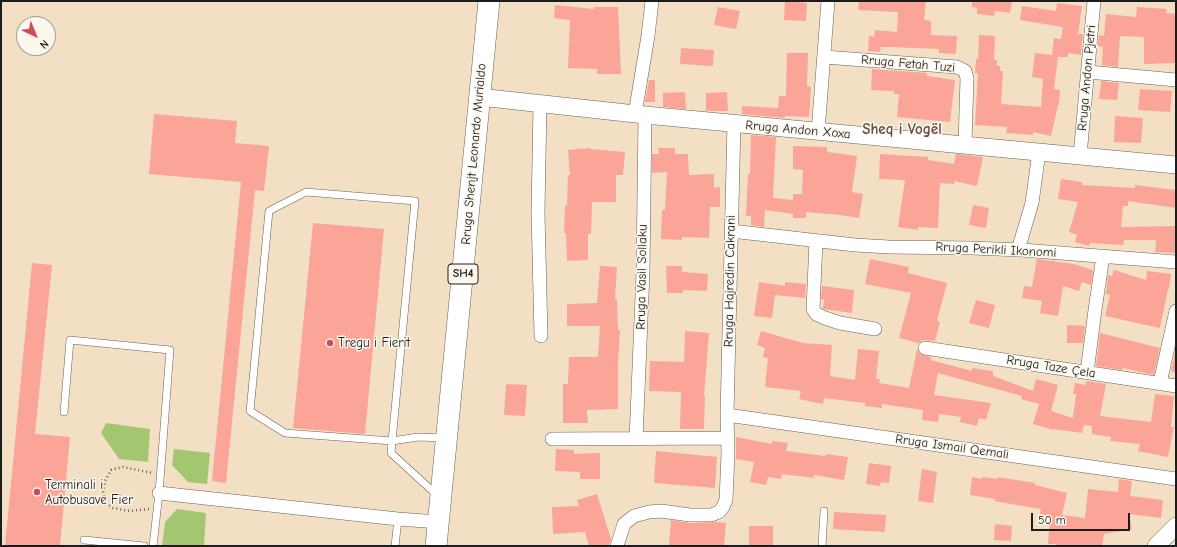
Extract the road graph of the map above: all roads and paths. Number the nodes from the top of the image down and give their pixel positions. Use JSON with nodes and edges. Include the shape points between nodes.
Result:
{"nodes":[{"id":1,"x":489,"y":1,"type":"edge"},
{"id":2,"x":652,"y":1,"type":"edge"},
{"id":3,"x":828,"y":1,"type":"edge"},
{"id":4,"x":1094,"y":1,"type":"edge"},
{"id":5,"x":824,"y":57,"type":"junction"},
{"id":6,"x":1088,"y":72,"type":"junction"},
{"id":7,"x":1176,"y":80,"type":"edge"},
{"id":8,"x":479,"y":97,"type":"junction"},
{"id":9,"x":540,"y":104,"type":"junction"},
{"id":10,"x":640,"y":115,"type":"junction"},
{"id":11,"x":734,"y":123,"type":"junction"},
{"id":12,"x":818,"y":132,"type":"junction"},
{"id":13,"x":965,"y":145,"type":"junction"},
{"id":14,"x":1039,"y":152,"type":"junction"},
{"id":15,"x":1080,"y":156,"type":"junction"},
{"id":16,"x":1176,"y":165,"type":"edge"},
{"id":17,"x":731,"y":231,"type":"junction"},
{"id":18,"x":816,"y":241,"type":"junction"},
{"id":19,"x":1018,"y":250,"type":"junction"},
{"id":20,"x":1103,"y":256,"type":"junction"},
{"id":21,"x":1176,"y":262,"type":"edge"},
{"id":22,"x":1176,"y":311,"type":"edge"},
{"id":23,"x":875,"y":329,"type":"dead end"},
{"id":24,"x":541,"y":336,"type":"dead end"},
{"id":25,"x":925,"y":348,"type":"dead end"},
{"id":26,"x":1087,"y":372,"type":"junction"},
{"id":27,"x":1160,"y":383,"type":"junction"},
{"id":28,"x":1176,"y":386,"type":"edge"},
{"id":29,"x":64,"y":412,"type":"dead end"},
{"id":30,"x":727,"y":415,"type":"junction"},
{"id":31,"x":447,"y":438,"type":"junction"},
{"id":32,"x":728,"y":438,"type":"junction"},
{"id":33,"x":552,"y":439,"type":"dead end"},
{"id":34,"x":636,"y":439,"type":"junction"},
{"id":35,"x":392,"y":441,"type":"junction"},
{"id":36,"x":160,"y":475,"type":"junction"},
{"id":37,"x":1176,"y":479,"type":"edge"},
{"id":38,"x":159,"y":493,"type":"junction"},
{"id":39,"x":441,"y":499,"type":"junction"},
{"id":40,"x":157,"y":509,"type":"junction"},
{"id":41,"x":824,"y":511,"type":"dead end"},
{"id":42,"x":398,"y":519,"type":"junction"},
{"id":43,"x":439,"y":522,"type":"junction"},
{"id":44,"x":1176,"y":526,"type":"edge"},
{"id":45,"x":84,"y":540,"type":"dead end"},
{"id":46,"x":144,"y":546,"type":"edge"},
{"id":47,"x":153,"y":546,"type":"edge"},
{"id":48,"x":395,"y":546,"type":"edge"},
{"id":49,"x":436,"y":546,"type":"edge"},
{"id":50,"x":617,"y":546,"type":"edge"},
{"id":51,"x":822,"y":546,"type":"edge"},
{"id":52,"x":1156,"y":546,"type":"edge"}],
"edges":[{"from":1,"to":8,"type":"main road","name":"Rruga Shenjt Leonardo Murialdo","number":"SH4"},
{"from":2,"to":10,"type":"street","name":"Rruga Vasil Sollaku"},
{"from":3,"to":5,"type":"street"},
{"from":4,"to":6,"type":"street","name":"Rruga Andon Pjetri"},
{"from":5,"to":12,"type":"street"},
{"from":5,"to":13,"type":"street","name":"Rruga Fetah Tuzi","via":[[957,67],[965,71]]},
{"from":6,"to":7,"type":"street"},
{"from":6,"to":15,"type":"street","name":"Rruga Andon Pjetri"},
{"from":8,"to":9,"type":"street","name":"Rruga Andon Xoxa"},
{"from":8,"to":31,"type":"main road","name":"Rruga Shenjt Leonardo Murialdo","number":"SH4"},
{"from":9,"to":10,"type":"street","name":"Rruga Andon Xoxa"},
{"from":9,"to":24,"type":"street","via":[[538,212]]},
{"from":10,"to":11,"type":"street","name":"Rruga Andon Xoxa"},
{"from":10,"to":34,"type":"street","name":"Rruga Vasil Sollaku","via":[[643,272]]},
{"from":11,"to":12,"type":"street","name":"Rruga Andon Xoxa"},
{"from":11,"to":17,"type":"street","name":"Rruga Hajredin Cakrani"},
{"from":12,"to":13,"type":"street","name":"Rruga Andon Xoxa"},
{"from":13,"to":14,"type":"street","name":"Rruga Andon Xoxa"},
{"from":14,"to":15,"type":"street","name":"Rruga Andon Xoxa"},
{"from":14,"to":19,"type":"street","via":[[1032,202]]},
{"from":15,"to":16,"type":"street","name":"Rruga Andon Xoxa"},
{"from":17,"to":18,"type":"street","name":"Rruga Perikli Ikonomi"},
{"from":17,"to":30,"type":"street","name":"Rruga Hajredin Cakrani"},
{"from":18,"to":19,"type":"street","name":"Rruga Perikli Ikonomi","via":[[889,247]]},
{"from":18,"to":23,"type":"street","via":[[813,309],[816,314],[840,323]]},
{"from":19,"to":20,"type":"street","name":"Rruga Perikli Ikonomi"},
{"from":20,"to":21,"type":"street","name":"Rruga Perikli Ikonomi"},
{"from":20,"to":26,"type":"street"},
{"from":22,"to":27,"type":"street"},
{"from":25,"to":26,"type":"street","name":"Rruga Taze Çela"},
{"from":26,"to":27,"type":"street","name":"Rruga Taze Çela"},
{"from":27,"to":28,"type":"street","name":"Rruga Taze Çela"},
{"from":29,"to":36,"type":"lane","via":[[70,340],[170,350]]},
{"from":30,"to":32,"type":"street","name":"Rruga Hajredin Cakrani"},
{"from":30,"to":37,"type":"street","name":"Rruga Ismail Qemali"},
{"from":31,"to":35,"type":"lane","via":[[418,437]]},
{"from":31,"to":39,"type":"main road","name":"Rruga Shenjt Leonardo Murialdo","number":"SH4"},
{"from":32,"to":34,"type":"street"},
{"from":32,"to":50,"type":"street","name":"Rruga Hajredin Cakrani","via":[[726,500],[719,512],[711,515],[661,511],[640,514],[624,524]]},
{"from":33,"to":34,"type":"street"},
{"from":35,"to":35,"type":"lane","via":[[285,433],[250,411],[269,211],[306,192],[415,201]]},
{"from":35,"to":39,"type":"lane","via":[[391,453]]},
{"from":36,"to":38,"type":"lane"},
{"from":36,"to":40,"type":"path","via":[[123,467],[111,470],[103,491],[106,503],[113,508],[130,511]]},
{"from":38,"to":40,"type":"lane"},
{"from":38,"to":42,"type":"street"},
{"from":39,"to":43,"type":"main road","name":"Rruga Shenjt Leonardo Murialdo","number":"SH4"},
{"from":40,"to":47,"type":"lane"},
{"from":41,"to":51,"type":"lane"},
{"from":42,"to":43,"type":"street"},
{"from":42,"to":48,"type":"lane"},
{"from":43,"to":49,"type":"main road","name":"Rruga Shenjt Leonardo Murialdo","number":"SH4"},
{"from":44,"to":52,"type":"street"},
{"from":45,"to":46,"type":"lane"}]}
